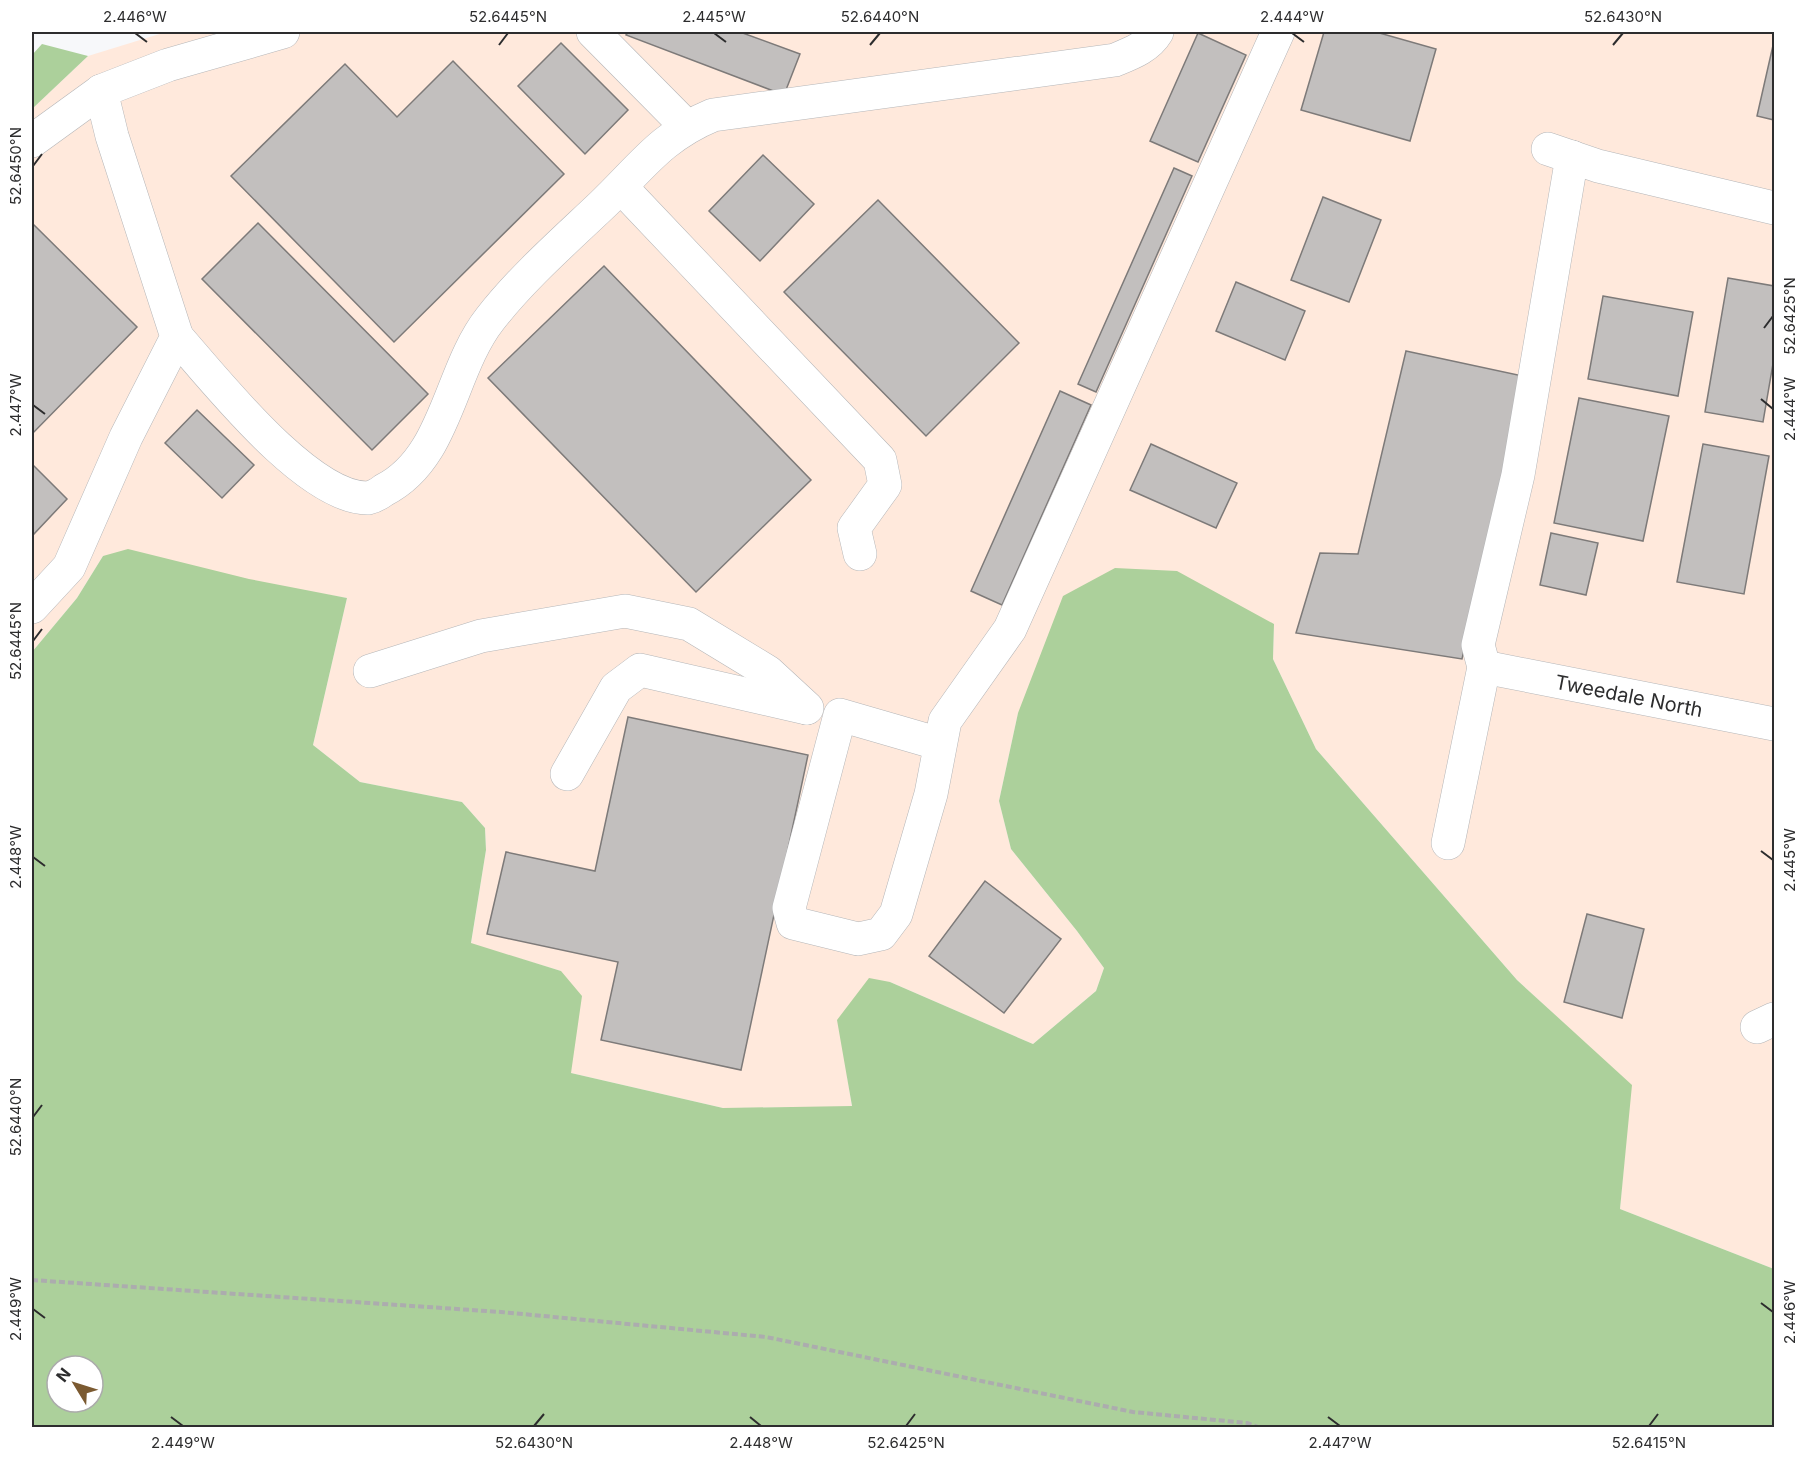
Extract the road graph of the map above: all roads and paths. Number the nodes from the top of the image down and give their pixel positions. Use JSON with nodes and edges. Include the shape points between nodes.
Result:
{"nodes":[{"id":1,"x":283,"y":32,"type":"edge"},
{"id":2,"x":592,"y":32,"type":"edge"},
{"id":3,"x":1157,"y":32,"type":"edge"},
{"id":4,"x":1278,"y":32,"type":"edge"},
{"id":5,"x":100,"y":91,"type":"junction"},
{"id":6,"x":686,"y":126,"type":"junction"},
{"id":7,"x":32,"y":141,"type":"edge"},
{"id":8,"x":621,"y":187,"type":"junction"},
{"id":9,"x":1774,"y":208,"type":"edge"},
{"id":10,"x":177,"y":337,"type":"junction"},
{"id":11,"x":860,"y":554,"type":"dead end"},
{"id":12,"x":32,"y":607,"type":"edge"},
{"id":13,"x":1484,"y":667,"type":"junction"},
{"id":14,"x":370,"y":671,"type":"dead end"},
{"id":15,"x":807,"y":708,"type":"junction"},
{"id":16,"x":840,"y":715,"type":"junction"},
{"id":17,"x":1774,"y":724,"type":"edge"},
{"id":18,"x":940,"y":744,"type":"junction"},
{"id":19,"x":567,"y":774,"type":"dead end"},
{"id":20,"x":1448,"y":843,"type":"dead end"},
{"id":21,"x":32,"y":1280,"type":"edge"},
{"id":22,"x":1261,"y":1428,"type":"edge"}],
"edges":[{"from":1,"to":5,"type":"street","via":[[168,65]]},
{"from":2,"to":6,"type":"street"},
{"from":3,"to":6,"type":"street","via":[[1136,52],[1115,60],[713,115]]},
{"from":4,"to":18,"type":"street","via":[[1010,629],[945,721]]},
{"from":5,"to":7,"type":"street"},
{"from":5,"to":10,"type":"street"},
{"from":6,"to":8,"type":"street","via":[[663,142]]},
{"from":8,"to":10,"type":"street","via":[[546,258],[489,321],[465,360],[440,423],[420,460],[400,482],[369,498],[342,492],[315,479],[240,408]]},
{"from":8,"to":11,"type":"street","via":[[880,460],[885,485],[854,528]]},
{"from":9,"to":13,"type":"street","via":[[1598,166],[1560,153],[1518,474],[1478,645]]},
{"from":10,"to":12,"type":"street","via":[[126,437],[69,567]]},
{"from":13,"to":17,"type":"street","name":"Tweedale North"},
{"from":13,"to":20,"type":"street"},
{"from":14,"to":15,"type":"street","via":[[481,636],[625,612],[689,624],[768,672]]},
{"from":15,"to":16,"type":"street"},
{"from":15,"to":19,"type":"street","via":[[639,670],[615,688]]},
{"from":16,"to":18,"type":"street"},
{"from":16,"to":18,"type":"street","via":[[789,908],[793,923],[858,939],[881,934],[896,914],[931,794]]},
{"from":21,"to":22,"type":"path","via":[[501,1312],[766,1337],[1133,1412],[1247,1423]]}]}
